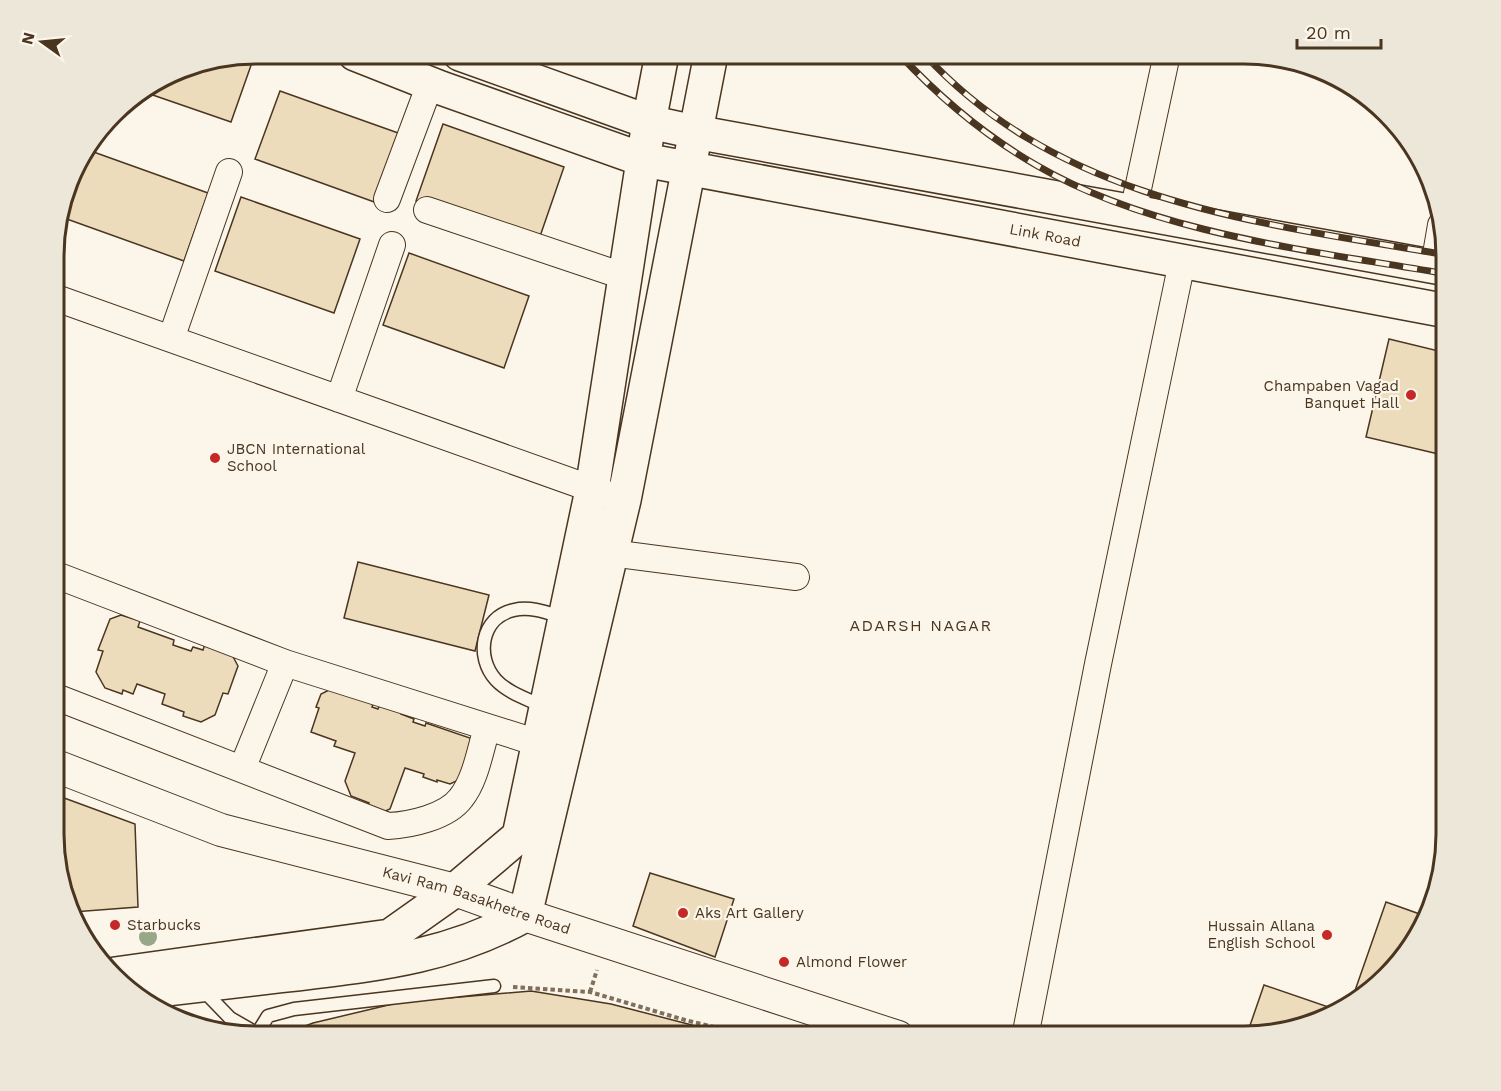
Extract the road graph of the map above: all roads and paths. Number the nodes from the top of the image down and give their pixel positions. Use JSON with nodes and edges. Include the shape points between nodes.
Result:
{"nodes":[{"id":1,"x":382,"y":65,"type":"edge"},
{"id":2,"x":491,"y":65,"type":"edge"},
{"id":3,"x":660,"y":65,"type":"edge"},
{"id":4,"x":709,"y":65,"type":"edge"},
{"id":5,"x":1165,"y":65,"type":"edge"},
{"id":6,"x":430,"y":84,"type":"junction"},
{"id":7,"x":649,"y":122,"type":"junction"},
{"id":8,"x":695,"y":132,"type":"junction"},
{"id":9,"x":644,"y":160,"type":"junction"},
{"id":10,"x":687,"y":169,"type":"junction"},
{"id":11,"x":229,"y":172,"type":"dead end"},
{"id":12,"x":387,"y":199,"type":"dead end"},
{"id":13,"x":1094,"y":205,"type":"junction"},
{"id":14,"x":427,"y":210,"type":"dead end"},
{"id":15,"x":1133,"y":212,"type":"junction"},
{"id":16,"x":1085,"y":244,"type":"junction"},
{"id":17,"x":392,"y":245,"type":"dead end"},
{"id":18,"x":1182,"y":262,"type":"junction"},
{"id":19,"x":1436,"y":267,"type":"edge"},
{"id":20,"x":626,"y":277,"type":"junction"},
{"id":21,"x":64,"y":301,"type":"edge"},
{"id":22,"x":1436,"y":309,"type":"edge"},
{"id":23,"x":171,"y":339,"type":"junction"},
{"id":24,"x":339,"y":399,"type":"junction"},
{"id":25,"x":592,"y":490,"type":"junction"},
{"id":26,"x":624,"y":500,"type":"junction"},
{"id":27,"x":611,"y":554,"type":"junction"},
{"id":28,"x":796,"y":577,"type":"dead end"},
{"id":29,"x":65,"y":578,"type":"edge"},
{"id":30,"x":565,"y":618,"type":"junction"},
{"id":31,"x":285,"y":663,"type":"junction"},
{"id":32,"x":65,"y":700,"type":"edge"},
{"id":33,"x":546,"y":708,"type":"junction"},
{"id":34,"x":487,"y":728,"type":"junction"},
{"id":35,"x":551,"y":747,"type":"junction"},
{"id":36,"x":65,"y":769,"type":"edge"},
{"id":37,"x":242,"y":769,"type":"junction"},
{"id":38,"x":455,"y":890,"type":"junction"},
{"id":39,"x":525,"y":915,"type":"junction"},
{"id":40,"x":124,"y":973,"type":"edge"},
{"id":41,"x":199,"y":985,"type":"junction"},
{"id":42,"x":494,"y":986,"type":"joint"},
{"id":43,"x":146,"y":991,"type":"edge"},
{"id":44,"x":241,"y":1026,"type":"edge"},
{"id":45,"x":261,"y":1026,"type":"edge"},
{"id":46,"x":710,"y":1026,"type":"edge"},
{"id":47,"x":864,"y":1026,"type":"edge"},
{"id":48,"x":1027,"y":1026,"type":"edge"}],
"edges":[{"from":1,"to":6,"type":"main road","name":"Link Road"},
{"from":2,"to":7,"type":"main road"},
{"from":3,"to":7,"type":"main road"},
{"from":4,"to":8,"type":"main road"},
{"from":5,"to":15,"type":"street"},
{"from":6,"to":9,"type":"main road","name":"Link Road"},
{"from":6,"to":12,"type":"street"},
{"from":7,"to":8,"type":"main road"},
{"from":7,"to":9,"type":"main road"},
{"from":8,"to":10,"type":"main road"},
{"from":8,"to":13,"type":"main road"},
{"from":9,"to":10,"type":"main road","name":"Link Road"},
{"from":9,"to":20,"type":"main road"},
{"from":10,"to":16,"type":"main road","name":"Link Road"},
{"from":10,"to":26,"type":"main road"},
{"from":11,"to":23,"type":"street"},
{"from":13,"to":15,"type":"main road"},
{"from":13,"to":16,"type":"main road"},
{"from":14,"to":20,"type":"street"},
{"from":15,"to":19,"type":"main road"},
{"from":16,"to":18,"type":"main road","name":"Link Road"},
{"from":17,"to":24,"type":"street"},
{"from":18,"to":22,"type":"main road","name":"Link Road"},
{"from":18,"to":48,"type":"street"},
{"from":20,"to":25,"type":"main road"},
{"from":21,"to":23,"type":"street"},
{"from":23,"to":24,"type":"street"},
{"from":24,"to":25,"type":"street"},
{"from":25,"to":26,"type":"street"},
{"from":25,"to":30,"type":"main road"},
{"from":26,"to":27,"type":"main road"},
{"from":27,"to":28,"type":"street"},
{"from":27,"to":35,"type":"main road"},
{"from":29,"to":31,"type":"street"},
{"from":30,"to":33,"type":"main road"},
{"from":30,"to":33,"type":"lane","via":[[528,609],[513,610],[490,624],[483,647],[485,665],[495,679]]},
{"from":31,"to":34,"type":"street"},
{"from":31,"to":37,"type":"street"},
{"from":32,"to":37,"type":"street"},
{"from":33,"to":35,"type":"main road"},
{"from":34,"to":35,"type":"street"},
{"from":34,"to":37,"type":"street","via":[[472,780],[461,798],[434,815],[401,825],[388,826]]},
{"from":35,"to":38,"type":"main road","via":[[519,836]]},
{"from":35,"to":39,"type":"main road"},
{"from":36,"to":38,"type":"street","name":"Kavi Ram Basakhetre Road","via":[[220,830]]},
{"from":38,"to":39,"type":"street","name":"Kavi Ram Basakhetre Road"},
{"from":38,"to":40,"type":"main road","via":[[390,936]]},
{"from":39,"to":41,"type":"main road","via":[[455,946],[387,963]]},
{"from":39,"to":47,"type":"street","name":"Kavi Ram Basakhetre Road"},
{"from":41,"to":43,"type":"main road"},
{"from":41,"to":44,"type":"lane"},
{"from":42,"to":45,"type":"lane","via":[[294,1009],[268,1016]]},
{"from":42,"to":46,"type":"path","via":[[590,992]]}]}
